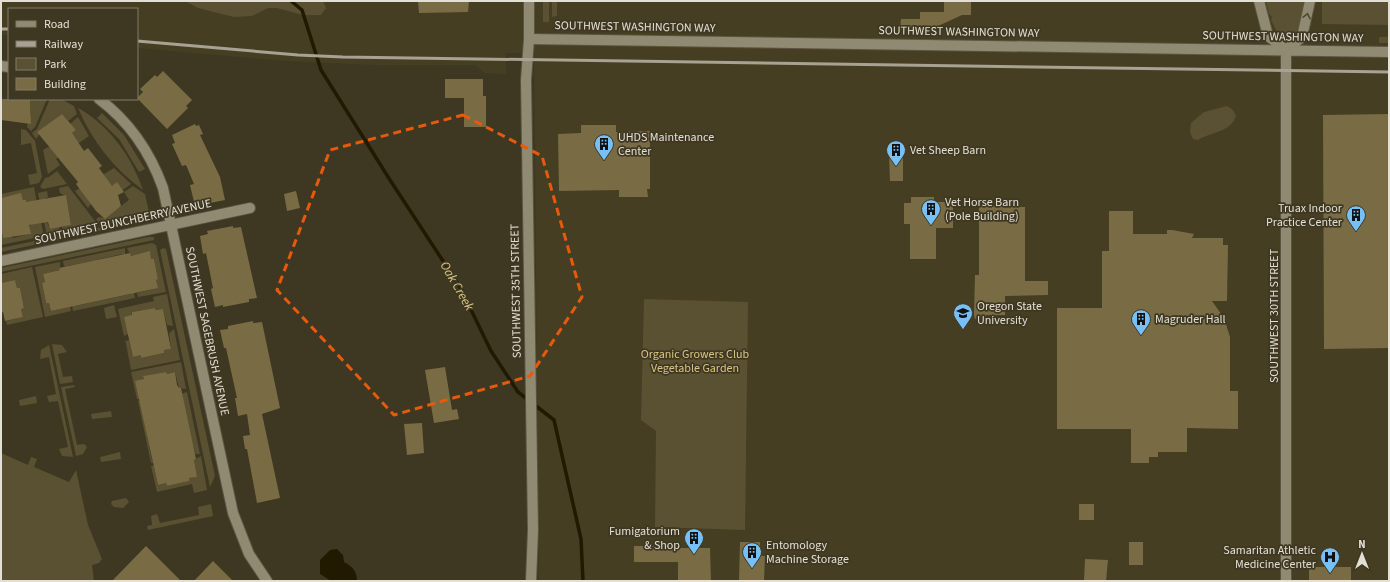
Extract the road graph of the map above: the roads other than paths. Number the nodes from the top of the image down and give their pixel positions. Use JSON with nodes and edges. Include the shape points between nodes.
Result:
{"nodes":[{"id":1,"x":529,"y":1,"type":"edge"},
{"id":2,"x":1259,"y":1,"type":"edge"},
{"id":3,"x":1310,"y":1,"type":"edge"},
{"id":4,"x":529,"y":39,"type":"junction"},
{"id":5,"x":1286,"y":50,"type":"junction"},
{"id":6,"x":1389,"y":52,"type":"edge"},
{"id":7,"x":100,"y":100,"type":"edge"},
{"id":8,"x":250,"y":208,"type":"dead end"},
{"id":9,"x":171,"y":225,"type":"junction"},
{"id":10,"x":1,"y":261,"type":"edge"},
{"id":11,"x":267,"y":581,"type":"edge"},
{"id":12,"x":532,"y":581,"type":"edge"},
{"id":13,"x":1286,"y":581,"type":"edge"}],
"edges":[{"from":1,"to":4,"type":"street","name":"SOUTHWEST 35TH STREET"},
{"from":2,"to":5,"type":"street","via":[[1268,36]]},
{"from":5,"to":3,"type":"street","one_way":true,"via":[[1302,37]]},
{"from":4,"to":5,"type":"street","name":"SOUTHWEST WASHINGTON WAY"},
{"from":4,"to":12,"type":"street","name":"SOUTHWEST 35TH STREET","via":[[526,80]]},
{"from":5,"to":6,"type":"street","name":"SOUTHWEST WASHINGTON WAY"},
{"from":5,"to":13,"type":"street","name":"SOUTHWEST 30TH STREET"},
{"from":7,"to":9,"type":"street","name":"SOUTHWEST SAGEBRUSH AVENUE","via":[[121,118],[147,151],[163,188]]},
{"from":8,"to":9,"type":"street","name":"SOUTHWEST BUNCHBERRY AVENUE"},
{"from":9,"to":10,"type":"street","name":"SOUTHWEST BUNCHBERRY AVENUE"},
{"from":9,"to":11,"type":"street","name":"SOUTHWEST SAGEBRUSH AVENUE","via":[[233,513],[249,554]]}]}
